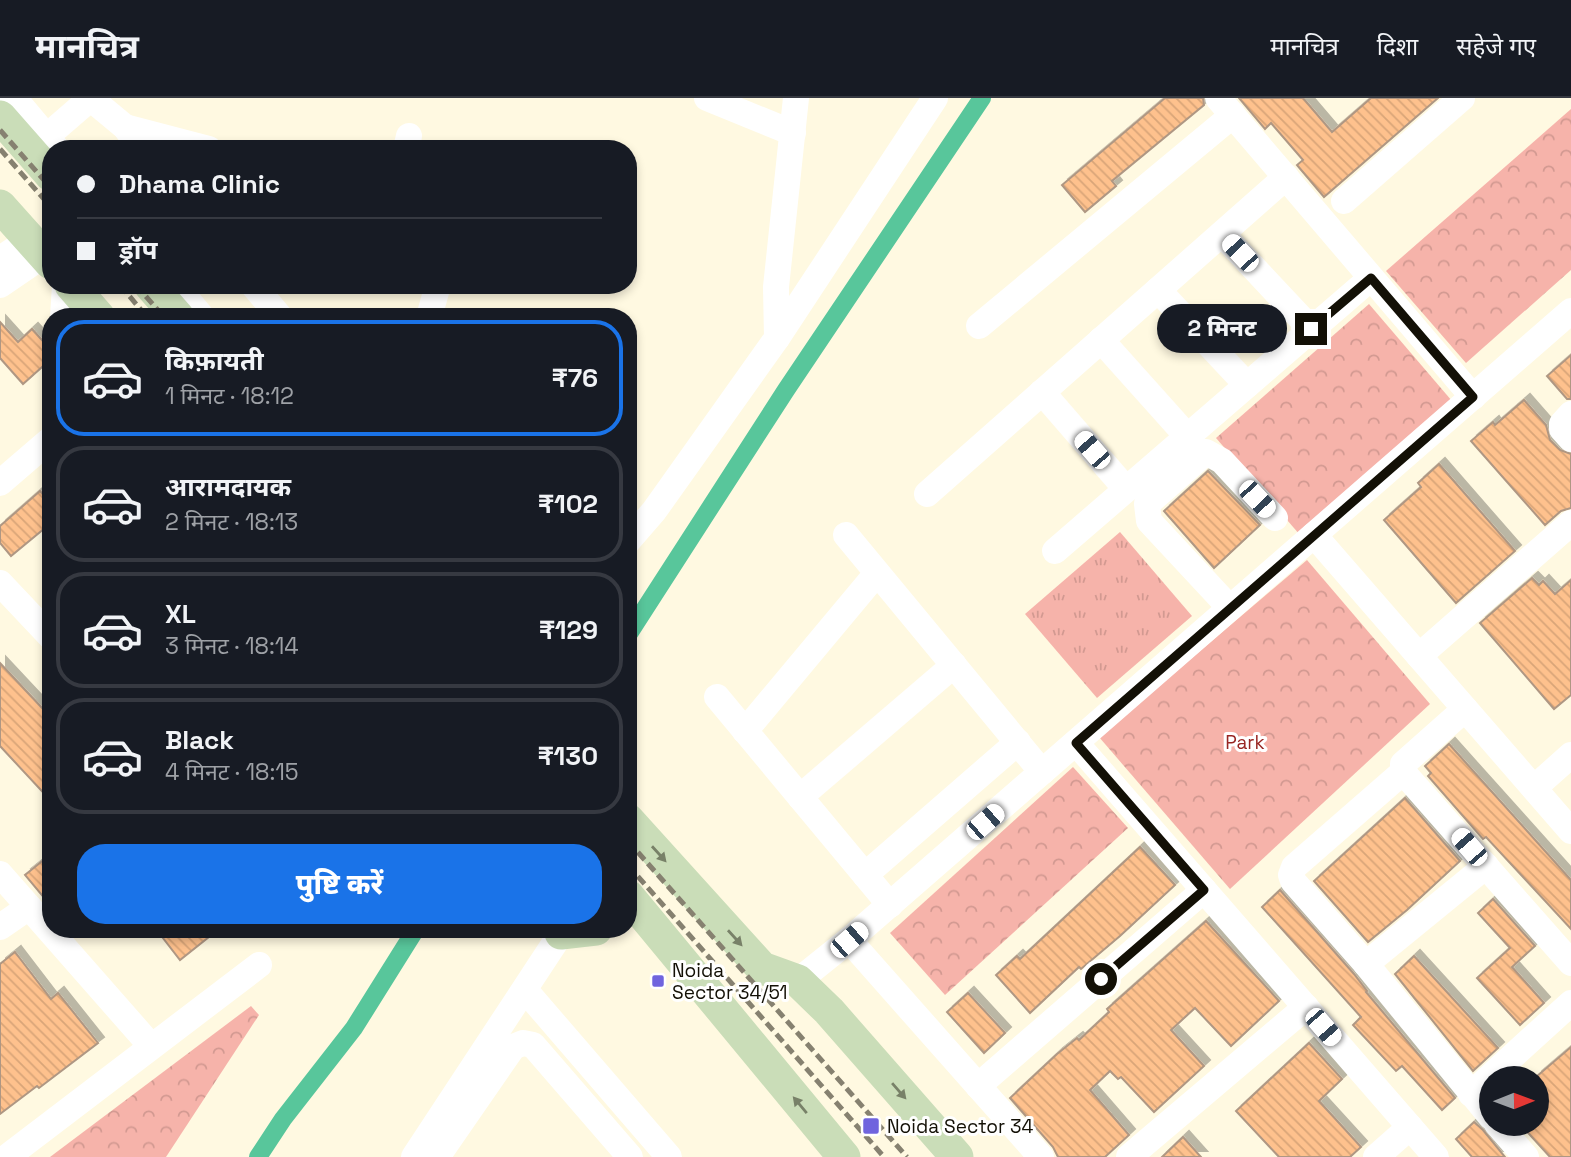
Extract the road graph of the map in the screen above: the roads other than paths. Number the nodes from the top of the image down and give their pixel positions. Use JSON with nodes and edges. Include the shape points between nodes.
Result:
{"nodes":[{"id":1,"x":707,"y":98,"type":"edge"},
{"id":2,"x":796,"y":98,"type":"edge"},
{"id":3,"x":936,"y":98,"type":"edge"},
{"id":4,"x":1462,"y":98,"type":"edge"},
{"id":5,"x":90,"y":99,"type":"edge"},
{"id":6,"x":1225,"y":106,"type":"edge"},
{"id":7,"x":0,"y":110,"type":"edge"},
{"id":8,"x":0,"y":117,"type":"edge"},
{"id":9,"x":124,"y":127,"type":"junction"},
{"id":10,"x":0,"y":132,"type":"edge"},
{"id":11,"x":793,"y":133,"type":"junction"},
{"id":12,"x":61,"y":140,"type":"edge"},
{"id":13,"x":135,"y":140,"type":"edge"},
{"id":14,"x":174,"y":140,"type":"edge"},
{"id":15,"x":42,"y":145,"type":"edge"},
{"id":16,"x":42,"y":151,"type":"edge"},
{"id":17,"x":42,"y":156,"type":"edge"},
{"id":18,"x":1286,"y":177,"type":"junction"},
{"id":19,"x":1344,"y":201,"type":"dead end"},
{"id":20,"x":1,"y":204,"type":"edge"},
{"id":21,"x":1222,"y":234,"type":"junction"},
{"id":22,"x":41,"y":252,"type":"edge"},
{"id":23,"x":0,"y":259,"type":"edge"},
{"id":24,"x":1371,"y":278,"type":"junction"},
{"id":25,"x":0,"y":285,"type":"edge"},
{"id":26,"x":1158,"y":290,"type":"junction"},
{"id":27,"x":79,"y":294,"type":"edge"},
{"id":28,"x":158,"y":294,"type":"edge"},
{"id":29,"x":183,"y":294,"type":"edge"},
{"id":30,"x":261,"y":294,"type":"edge"},
{"id":31,"x":91,"y":308,"type":"edge"},
{"id":32,"x":170,"y":308,"type":"edge"},
{"id":33,"x":194,"y":308,"type":"edge"},
{"id":34,"x":272,"y":308,"type":"edge"},
{"id":35,"x":1571,"y":311,"type":"edge"},
{"id":36,"x":979,"y":326,"type":"dead end"},
{"id":37,"x":1311,"y":329,"type":"junction"},
{"id":38,"x":777,"y":338,"type":"junction"},
{"id":39,"x":1101,"y":340,"type":"junction"},
{"id":40,"x":1247,"y":385,"type":"junction"},
{"id":41,"x":1042,"y":392,"type":"junction"},
{"id":42,"x":1473,"y":397,"type":"junction"},
{"id":43,"x":1571,"y":414,"type":"edge"},
{"id":44,"x":1187,"y":436,"type":"junction"},
{"id":45,"x":1571,"y":439,"type":"edge"},
{"id":46,"x":42,"y":447,"type":"edge"},
{"id":47,"x":0,"y":483,"type":"edge"},
{"id":48,"x":1126,"y":489,"type":"junction"},
{"id":49,"x":927,"y":494,"type":"dead end"},
{"id":50,"x":1275,"y":518,"type":"dead end"},
{"id":51,"x":1571,"y":523,"type":"edge"},
{"id":52,"x":637,"y":531,"type":"edge"},
{"id":53,"x":846,"y":536,"type":"dead end"},
{"id":54,"x":1314,"y":536,"type":"junction"},
{"id":55,"x":1055,"y":551,"type":"dead end"},
{"id":56,"x":877,"y":573,"type":"junction"},
{"id":57,"x":0,"y":583,"type":"edge"},
{"id":58,"x":1230,"y":608,"type":"junction"},
{"id":59,"x":42,"y":627,"type":"edge"},
{"id":60,"x":1419,"y":656,"type":"junction"},
{"id":61,"x":954,"y":665,"type":"junction"},
{"id":62,"x":717,"y":698,"type":"dead end"},
{"id":63,"x":1465,"y":709,"type":"junction"},
{"id":64,"x":745,"y":731,"type":"junction"},
{"id":65,"x":1017,"y":742,"type":"junction"},
{"id":66,"x":1076,"y":743,"type":"junction"},
{"id":67,"x":1571,"y":755,"type":"edge"},
{"id":68,"x":1402,"y":769,"type":"junction"},
{"id":69,"x":1042,"y":772,"type":"junction"},
{"id":70,"x":1534,"y":788,"type":"junction"},
{"id":71,"x":800,"y":797,"type":"junction"},
{"id":72,"x":637,"y":830,"type":"edge"},
{"id":73,"x":1571,"y":831,"type":"edge"},
{"id":74,"x":1486,"y":866,"type":"junction"},
{"id":75,"x":0,"y":874,"type":"edge"},
{"id":76,"x":865,"y":875,"type":"junction"},
{"id":77,"x":1204,"y":890,"type":"junction"},
{"id":78,"x":890,"y":905,"type":"junction"},
{"id":79,"x":29,"y":907,"type":"junction"},
{"id":80,"x":42,"y":922,"type":"edge"},
{"id":81,"x":0,"y":927,"type":"edge"},
{"id":82,"x":643,"y":930,"type":"edge"},
{"id":83,"x":56,"y":938,"type":"edge"},
{"id":84,"x":558,"y":938,"type":"edge"},
{"id":85,"x":849,"y":940,"type":"junction"},
{"id":86,"x":1571,"y":963,"type":"edge"},
{"id":87,"x":259,"y":964,"type":"dead end"},
{"id":88,"x":1366,"y":964,"type":"junction"},
{"id":89,"x":798,"y":981,"type":"junction"},
{"id":90,"x":525,"y":990,"type":"junction"},
{"id":91,"x":1571,"y":1003,"type":"edge"},
{"id":92,"x":1306,"y":1007,"type":"junction"},
{"id":93,"x":151,"y":1046,"type":"junction"},
{"id":94,"x":978,"y":1086,"type":"junction"},
{"id":95,"x":1471,"y":1094,"type":"junction"},
{"id":96,"x":1479,"y":1103,"type":"edge"},
{"id":97,"x":1410,"y":1127,"type":"junction"},
{"id":98,"x":1508,"y":1136,"type":"edge"},
{"id":99,"x":7,"y":1157,"type":"edge"},
{"id":100,"x":414,"y":1157,"type":"edge"},
{"id":101,"x":437,"y":1157,"type":"edge"},
{"id":102,"x":631,"y":1157,"type":"edge"},
{"id":103,"x":669,"y":1157,"type":"edge"},
{"id":104,"x":844,"y":1157,"type":"edge"},
{"id":105,"x":957,"y":1157,"type":"edge"},
{"id":106,"x":1041,"y":1157,"type":"edge"},
{"id":107,"x":1129,"y":1157,"type":"edge"},
{"id":108,"x":1376,"y":1157,"type":"edge"},
{"id":109,"x":1436,"y":1157,"type":"edge"},
{"id":110,"x":1526,"y":1157,"type":"edge"}],
"edges":[{"from":1,"to":11,"type":"street"},
{"from":2,"to":11,"type":"street"},
{"from":3,"to":38,"type":"street"},
{"from":4,"to":19,"type":"street"},
{"from":5,"to":9,"type":"street"},
{"from":5,"to":12,"type":"street"},
{"from":6,"to":18,"type":"street"},
{"from":6,"to":36,"type":"street"},
{"from":7,"to":15,"type":"street","via":[[15,99]]},
{"from":8,"to":16,"type":"main road"},
{"from":9,"to":13,"type":"street"},
{"from":9,"to":14,"type":"street"},
{"from":10,"to":17,"type":"main road","via":[[18,151]]},
{"from":11,"to":38,"type":"street","via":[[776,275]]},
{"from":18,"to":21,"type":"street"},
{"from":18,"to":24,"type":"street"},
{"from":20,"to":22,"type":"main road"},
{"from":21,"to":26,"type":"street"},
{"from":21,"to":37,"type":"street"},
{"from":22,"to":23,"type":"street"},
{"from":22,"to":25,"type":"street"},
{"from":24,"to":37,"type":"street"},
{"from":24,"to":42,"type":"street"},
{"from":26,"to":39,"type":"street"},
{"from":26,"to":40,"type":"street"},
{"from":27,"to":31,"type":"main road"},
{"from":28,"to":32,"type":"main road"},
{"from":29,"to":33,"type":"street"},
{"from":30,"to":34,"type":"street"},
{"from":35,"to":42,"type":"street"},
{"from":37,"to":40,"type":"street"},
{"from":38,"to":52,"type":"street"},
{"from":39,"to":41,"type":"street"},
{"from":39,"to":44,"type":"street"},
{"from":40,"to":44,"type":"street"},
{"from":41,"to":48,"type":"street"},
{"from":41,"to":49,"type":"street"},
{"from":42,"to":54,"type":"street"},
{"from":43,"to":45,"type":"street","via":[[1562,424]]},
{"from":44,"to":48,"type":"street"},
{"from":46,"to":47,"type":"street"},
{"from":48,"to":55,"type":"street"},
{"from":50,"to":58,"type":"street","via":[[1222,461],[1206,452],[1147,504],[1149,521]]},
{"from":51,"to":60,"type":"street"},
{"from":53,"to":56,"type":"street"},
{"from":54,"to":58,"type":"street"},
{"from":54,"to":60,"type":"street"},
{"from":56,"to":61,"type":"street"},
{"from":56,"to":64,"type":"street"},
{"from":57,"to":59,"type":"street"},
{"from":58,"to":66,"type":"street"},
{"from":60,"to":63,"type":"street"},
{"from":61,"to":65,"type":"street"},
{"from":61,"to":71,"type":"street"},
{"from":62,"to":64,"type":"street"},
{"from":63,"to":68,"type":"street"},
{"from":63,"to":70,"type":"street"},
{"from":64,"to":71,"type":"street"},
{"from":65,"to":69,"type":"street"},
{"from":65,"to":76,"type":"street"},
{"from":66,"to":69,"type":"street"},
{"from":66,"to":77,"type":"street"},
{"from":67,"to":70,"type":"street"},
{"from":68,"to":74,"type":"street"},
{"from":68,"to":88,"type":"street","via":[[1294,867],[1291,875]]},
{"from":69,"to":78,"type":"street"},
{"from":70,"to":73,"type":"street"},
{"from":71,"to":76,"type":"street"},
{"from":72,"to":89,"type":"main road","one_way":true,"via":[[762,968]]},
{"from":74,"to":86,"type":"street"},
{"from":74,"to":88,"type":"street"},
{"from":75,"to":79,"type":"street"},
{"from":76,"to":78,"type":"street"},
{"from":77,"to":92,"type":"street"},
{"from":77,"to":94,"type":"street"},
{"from":78,"to":85,"type":"street"},
{"from":79,"to":80,"type":"street"},
{"from":79,"to":81,"type":"street"},
{"from":104,"to":82,"type":"main road","one_way":true},
{"from":83,"to":93,"type":"street"},
{"from":84,"to":90,"type":"street"},
{"from":85,"to":89,"type":"street"},
{"from":85,"to":94,"type":"street"},
{"from":87,"to":93,"type":"street"},
{"from":88,"to":95,"type":"street"},
{"from":89,"to":105,"type":"main road","one_way":true},
{"from":90,"to":100,"type":"street"},
{"from":90,"to":103,"type":"street"},
{"from":91,"to":95,"type":"street"},
{"from":92,"to":97,"type":"street"},
{"from":92,"to":107,"type":"street"},
{"from":93,"to":99,"type":"street"},
{"from":94,"to":106,"type":"street"},
{"from":95,"to":96,"type":"street"},
{"from":97,"to":108,"type":"street"},
{"from":97,"to":109,"type":"street"},
{"from":98,"to":110,"type":"street"},
{"from":101,"to":102,"type":"street","via":[[513,1047],[523,1043],[533,1045]]}]}
